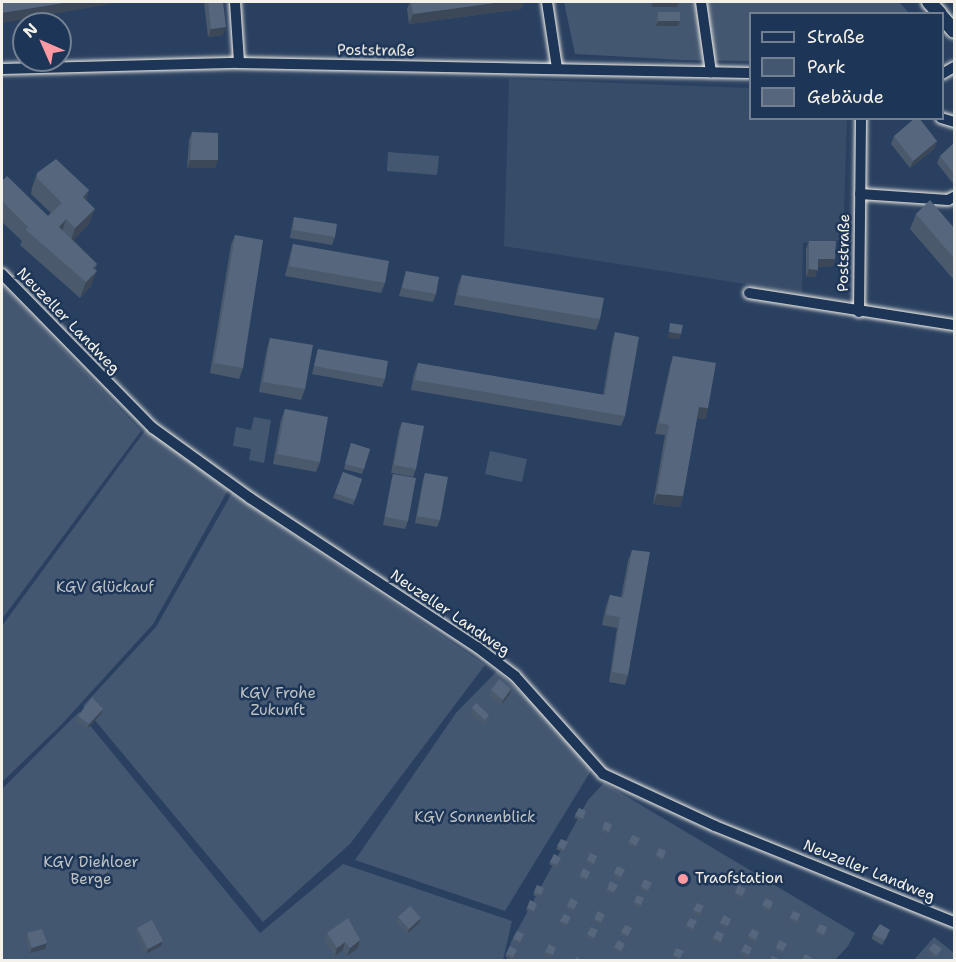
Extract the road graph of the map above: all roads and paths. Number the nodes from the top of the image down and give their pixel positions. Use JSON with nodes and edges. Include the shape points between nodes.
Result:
{"nodes":[{"id":1,"x":235,"y":2,"type":"edge"},
{"id":2,"x":547,"y":2,"type":"edge"},
{"id":3,"x":701,"y":2,"type":"edge"},
{"id":4,"x":944,"y":19,"type":"edge"},
{"id":5,"x":954,"y":31,"type":"edge"},
{"id":6,"x":239,"y":63,"type":"junction"},
{"id":7,"x":557,"y":68,"type":"junction"},
{"id":8,"x":2,"y":69,"type":"edge"},
{"id":9,"x":711,"y":72,"type":"junction"},
{"id":10,"x":749,"y":73,"type":"edge"},
{"id":11,"x":861,"y":120,"type":"edge"},
{"id":12,"x":860,"y":194,"type":"junction"},
{"id":13,"x":954,"y":196,"type":"edge"},
{"id":14,"x":920,"y":199,"type":"junction"},
{"id":15,"x":934,"y":213,"type":"edge"},
{"id":16,"x":2,"y":274,"type":"edge"},
{"id":17,"x":749,"y":293,"type":"dead end"},
{"id":18,"x":859,"y":312,"type":"junction"},
{"id":19,"x":954,"y":325,"type":"edge"},
{"id":20,"x":954,"y":922,"type":"edge"}],
"edges":[{"from":1,"to":6,"type":"street"},
{"from":2,"to":7,"type":"street"},
{"from":3,"to":9,"type":"street"},
{"from":4,"to":5,"type":"main road"},
{"from":6,"to":7,"type":"street","name":"Poststraße"},
{"from":6,"to":8,"type":"street","name":"Poststraße"},
{"from":7,"to":9,"type":"street","name":"Poststraße"},
{"from":9,"to":10,"type":"street","name":"Poststraße"},
{"from":11,"to":12,"type":"street","name":"Poststraße"},
{"from":12,"to":14,"type":"street","name":"Poststraße"},
{"from":12,"to":18,"type":"street","name":"Poststraße"},
{"from":13,"to":14,"type":"street","name":"Poststraße"},
{"from":14,"to":15,"type":"street"},
{"from":16,"to":20,"type":"street","name":"Neuzeller Landweg","via":[[153,428],[515,676],[603,774],[715,826]]},
{"from":17,"to":18,"type":"street","name":"Poststraße"},
{"from":18,"to":19,"type":"street","name":"Poststraße"}]}
